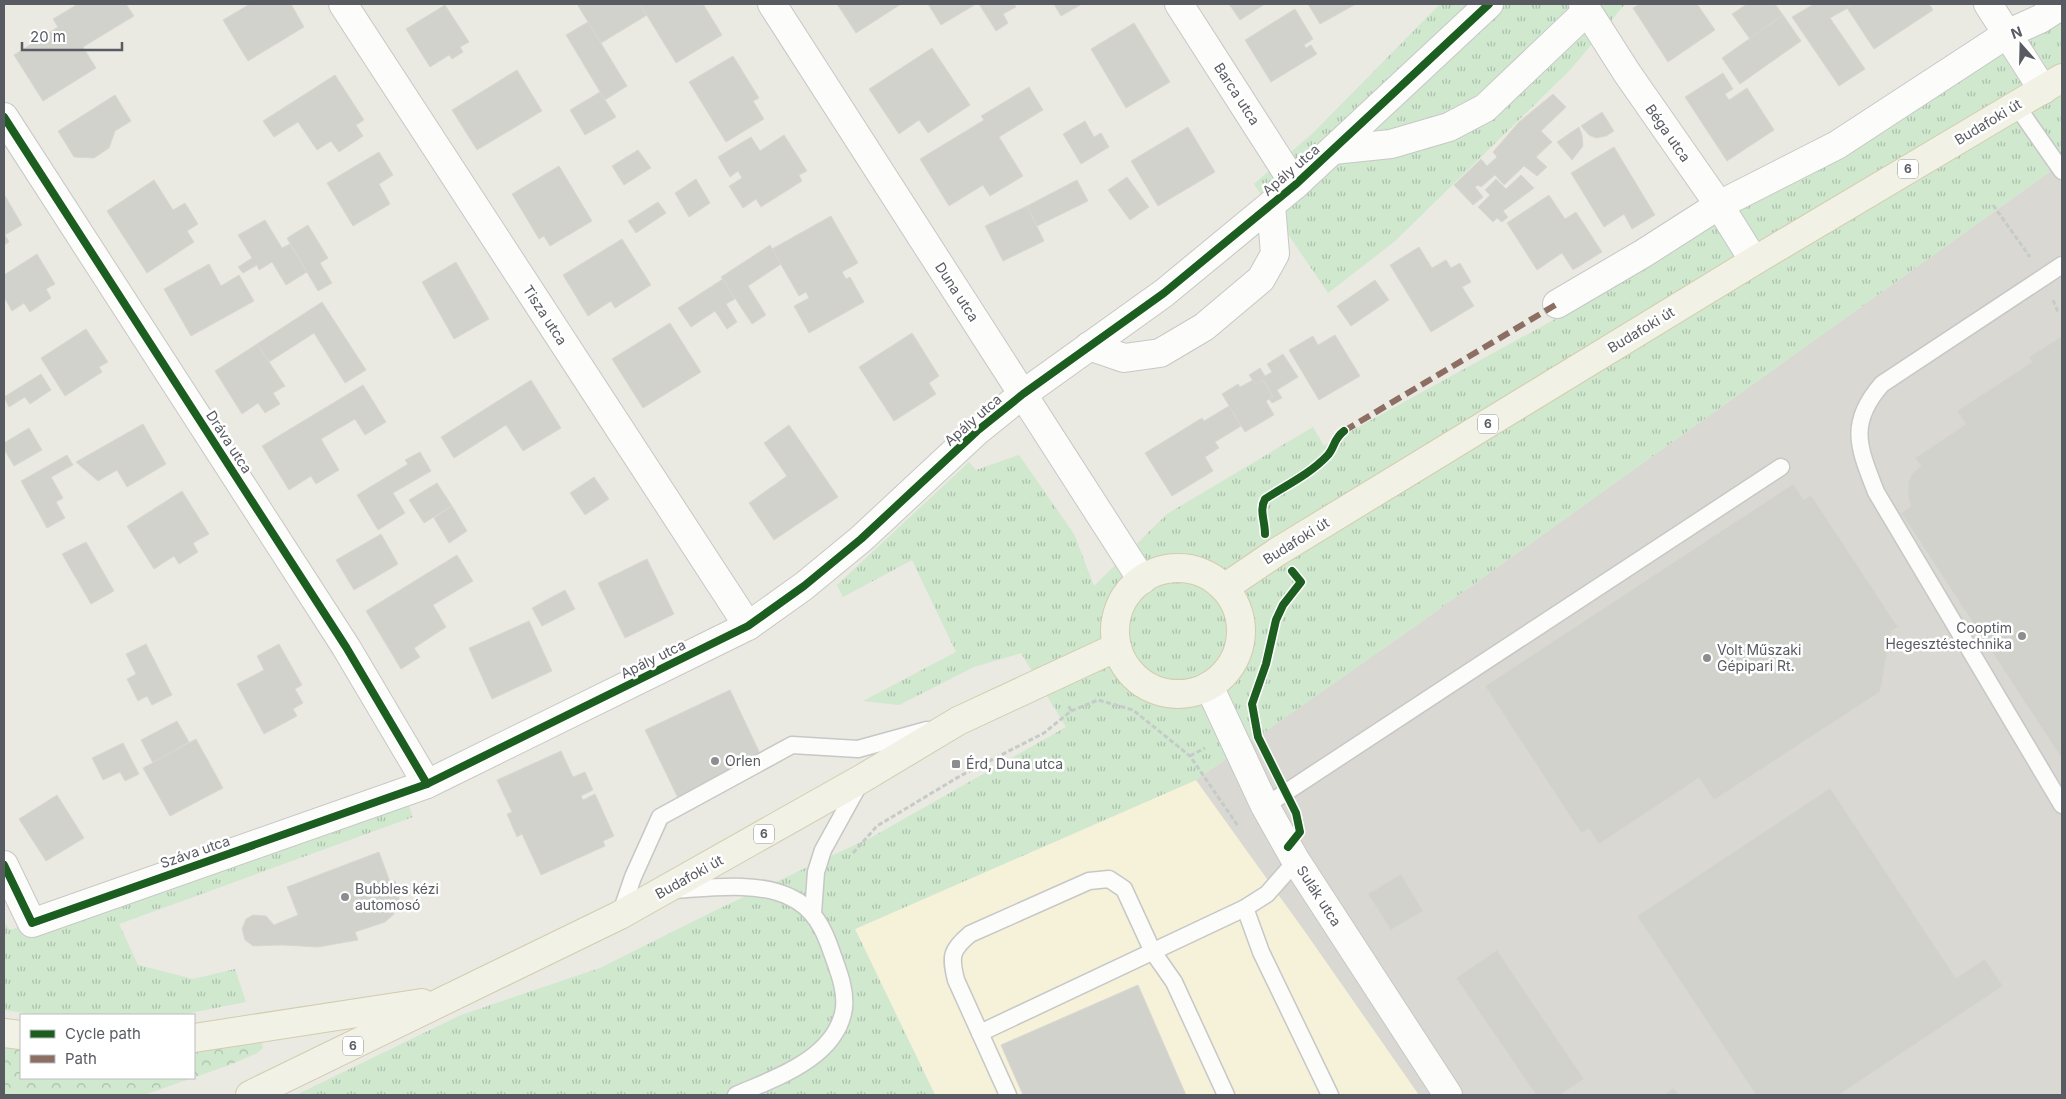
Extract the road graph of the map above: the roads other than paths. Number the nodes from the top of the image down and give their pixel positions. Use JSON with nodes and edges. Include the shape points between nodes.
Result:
{"nodes":[{"id":1,"x":343,"y":4,"type":"edge"},
{"id":2,"x":772,"y":4,"type":"edge"},
{"id":3,"x":1179,"y":4,"type":"edge"},
{"id":4,"x":1489,"y":4,"type":"edge"},
{"id":5,"x":1988,"y":4,"type":"edge"},
{"id":6,"x":2062,"y":5,"type":"edge"},
{"id":7,"x":1585,"y":7,"type":"edge"},
{"id":8,"x":2007,"y":34,"type":"junction"},
{"id":9,"x":2052,"y":84,"type":"edge"},
{"id":10,"x":2016,"y":105,"type":"junction"},
{"id":11,"x":4,"y":117,"type":"edge"},
{"id":12,"x":1333,"y":150,"type":"junction"},
{"id":13,"x":2062,"y":171,"type":"edge"},
{"id":14,"x":1295,"y":185,"type":"junction"},
{"id":15,"x":1271,"y":205,"type":"junction"},
{"id":16,"x":1719,"y":205,"type":"junction"},
{"id":17,"x":1754,"y":261,"type":"junction"},
{"id":18,"x":2062,"y":266,"type":"edge"},
{"id":19,"x":1557,"y":304,"type":"dead end"},
{"id":20,"x":1089,"y":346,"type":"junction"},
{"id":21,"x":1023,"y":394,"type":"junction"},
{"id":22,"x":1781,"y":467,"type":"dead end"},
{"id":23,"x":1142,"y":580,"type":"junction"},
{"id":24,"x":1224,"y":588,"type":"junction"},
{"id":25,"x":748,"y":626,"type":"junction"},
{"id":26,"x":1117,"y":647,"type":"junction"},
{"id":27,"x":1209,"y":686,"type":"junction"},
{"id":28,"x":958,"y":721,"type":"junction"},
{"id":29,"x":863,"y":778,"type":"junction"},
{"id":30,"x":428,"y":784,"type":"junction"},
{"id":31,"x":2062,"y":805,"type":"edge"},
{"id":32,"x":1265,"y":806,"type":"junction"},
{"id":33,"x":1296,"y":861,"type":"junction"},
{"id":34,"x":4,"y":865,"type":"edge"},
{"id":35,"x":666,"y":890,"type":"junction"},
{"id":36,"x":1245,"y":908,"type":"junction"},
{"id":37,"x":813,"y":913,"type":"junction"},
{"id":38,"x":620,"y":915,"type":"junction"},
{"id":39,"x":1153,"y":952,"type":"junction"},
{"id":40,"x":453,"y":998,"type":"junction"},
{"id":41,"x":4,"y":1033,"type":"edge"},
{"id":42,"x":980,"y":1033,"type":"junction"},
{"id":43,"x":20,"y":1035,"type":"edge"},
{"id":44,"x":195,"y":1038,"type":"edge"},
{"id":45,"x":250,"y":1095,"type":"edge"},
{"id":46,"x":736,"y":1095,"type":"edge"},
{"id":47,"x":1008,"y":1095,"type":"edge"},
{"id":48,"x":1226,"y":1095,"type":"edge"},
{"id":49,"x":1330,"y":1095,"type":"edge"},
{"id":50,"x":1448,"y":1095,"type":"edge"}],
"edges":[{"from":1,"to":25,"type":"street","name":"Tisza utca"},
{"from":2,"to":21,"type":"street","name":"Duna utca"},
{"from":3,"to":14,"type":"street","name":"Barca utca"},
{"from":4,"to":12,"type":"street","name":"Apály utca"},
{"from":5,"to":8,"type":"street"},
{"from":6,"to":8,"type":"street"},
{"from":7,"to":12,"type":"street","name":"Apály utca","via":[[1485,108],[1449,127],[1392,144]]},
{"from":7,"to":16,"type":"street","name":"Béga utca"},
{"from":8,"to":9,"type":"street"},
{"from":8,"to":16,"type":"street","via":[[1837,145]]},
{"from":9,"to":10,"type":"main road","name":"Budafoki út","number":"6"},
{"from":10,"to":13,"type":"lane"},
{"from":10,"to":17,"type":"main road","name":"Budafoki út","number":"6"},
{"from":11,"to":30,"type":"street","name":"Dráva utca","via":[[346,647]]},
{"from":12,"to":14,"type":"street","name":"Apály utca"},
{"from":14,"to":15,"type":"street","name":"Apály utca"},
{"from":15,"to":20,"type":"street","name":"Apály utca","via":[[1164,293]]},
{"from":15,"to":20,"type":"street","name":"Apály utca","via":[[1275,254],[1261,279],[1204,327],[1160,353],[1124,358]]},
{"from":16,"to":17,"type":"street","name":"Béga utca"},
{"from":16,"to":19,"type":"street"},
{"from":17,"to":24,"type":"main road","name":"Budafoki út","number":"6","via":[[1277,552]]},
{"from":18,"to":31,"type":"lane","via":[[1882,384],[1868,400],[1860,422],[1862,454],[1876,492]]},
{"from":20,"to":21,"type":"street","name":"Apály utca"},
{"from":21,"to":23,"type":"street","name":"Duna utca"},
{"from":21,"to":25,"type":"street","name":"Apály utca","via":[[977,431],[861,539]]},
{"from":22,"to":32,"type":"lane"},
{"from":23,"to":24,"type":"main road","via":[[1163,570],[1184,568],[1206,573]]},
{"from":23,"to":26,"type":"main road","via":[[1118,609]]},
{"from":24,"to":27,"type":"main road","via":[[1241,621],[1240,640],[1226,674]]},
{"from":25,"to":30,"type":"street","name":"Apály utca"},
{"from":26,"to":27,"type":"main road","via":[[1124,664],[1136,679],[1154,690],[1172,694],[1191,693]]},
{"from":26,"to":28,"type":"main road","name":"Budafoki út","number":"6"},
{"from":27,"to":32,"type":"street","name":"Sulák utca"},
{"from":28,"to":29,"type":"main road","name":"Budafoki út","number":"6"},
{"from":28,"to":38,"type":"lane","via":[[858,749],[792,745],[660,817]]},
{"from":29,"to":35,"type":"main road","name":"Budafoki út","number":"6"},
{"from":29,"to":37,"type":"lane","via":[[821,857],[816,872]]},
{"from":30,"to":34,"type":"street","name":"Száva utca","via":[[32,922]]},
{"from":32,"to":33,"type":"street","name":"Sulák utca"},
{"from":33,"to":36,"type":"lane","via":[[1267,894]]},
{"from":33,"to":50,"type":"street","name":"Sulák utca"},
{"from":35,"to":37,"type":"lane","via":[[747,888],[774,892],[804,904]]},
{"from":35,"to":38,"type":"main road","name":"Budafoki út","number":"6"},
{"from":36,"to":39,"type":"lane"},
{"from":36,"to":49,"type":"lane","via":[[1261,952]]},
{"from":37,"to":46,"type":"lane","via":[[829,945],[842,983],[844,1008],[835,1033],[817,1052],[789,1072]]},
{"from":38,"to":40,"type":"main road","name":"Budafoki út","number":"6"},
{"from":39,"to":42,"type":"lane"},
{"from":39,"to":42,"type":"lane","via":[[1124,889],[1109,879],[1089,881],[970,934],[956,945],[952,963],[956,980]]},
{"from":39,"to":48,"type":"lane","via":[[1174,982]]},
{"from":40,"to":44,"type":"main road"},
{"from":40,"to":45,"type":"main road","name":"Budafoki út","number":"6"},
{"from":41,"to":43,"type":"main road"},
{"from":42,"to":47,"type":"lane"}]}
